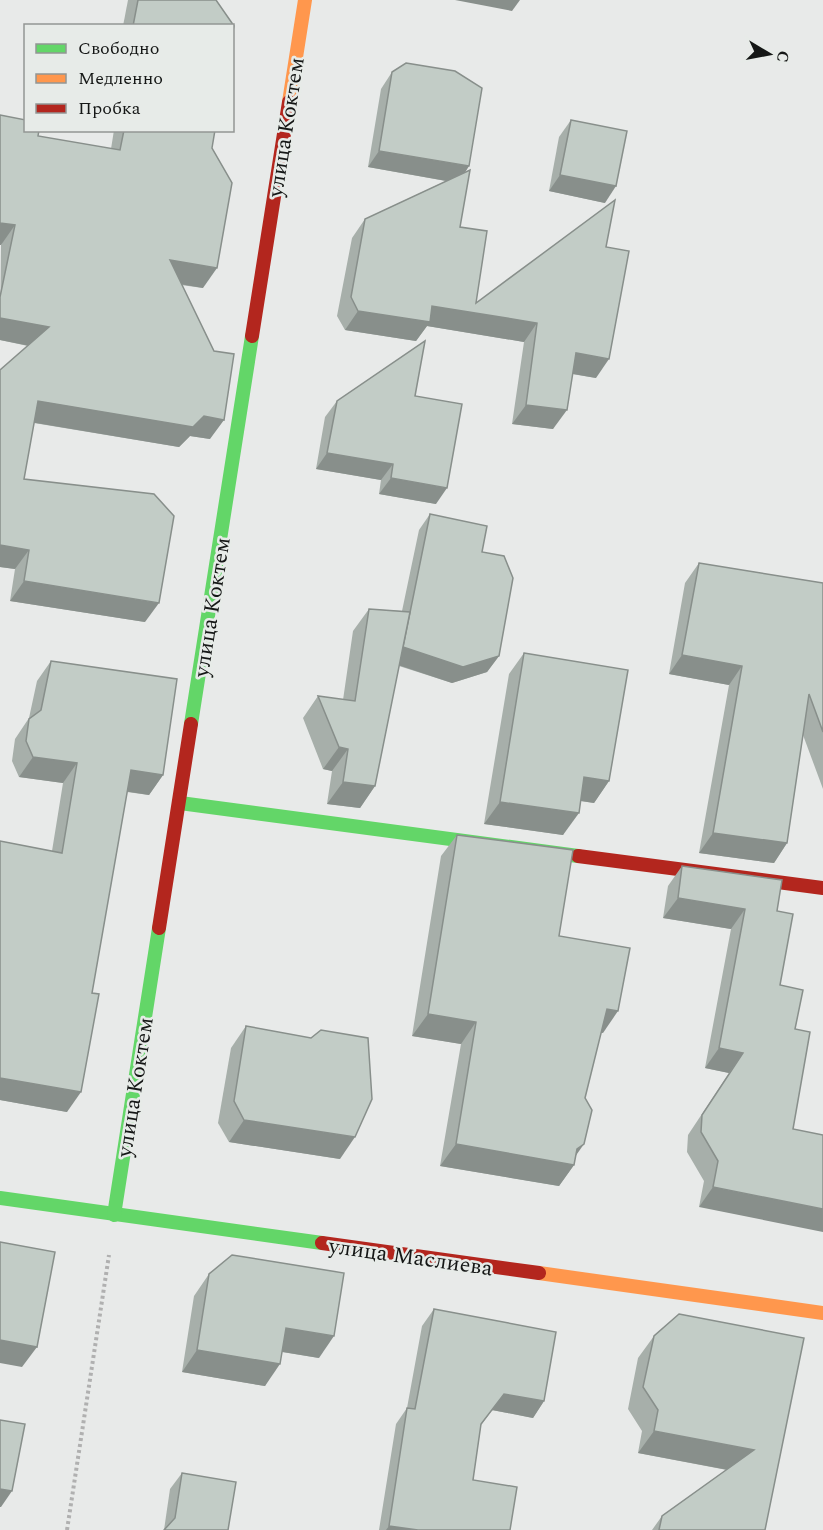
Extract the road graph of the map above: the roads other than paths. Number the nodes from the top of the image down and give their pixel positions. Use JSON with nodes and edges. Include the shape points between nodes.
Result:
{"nodes":[{"id":1,"x":305,"y":0,"type":"edge"},
{"id":2,"x":180,"y":803,"type":"junction"},
{"id":3,"x":823,"y":888,"type":"edge"},
{"id":4,"x":0,"y":1198,"type":"edge"},
{"id":5,"x":114,"y":1215,"type":"junction"},
{"id":6,"x":823,"y":1313,"type":"edge"}],
"edges":[{"from":1,"to":2,"type":"street","name":"улица Коктем"},
{"from":2,"to":3,"type":"street"},
{"from":2,"to":5,"type":"street","name":"улица Коктем"},
{"from":4,"to":5,"type":"street","name":"улица Маслиева"},
{"from":5,"to":6,"type":"street","name":"улица Маслиева"}]}
